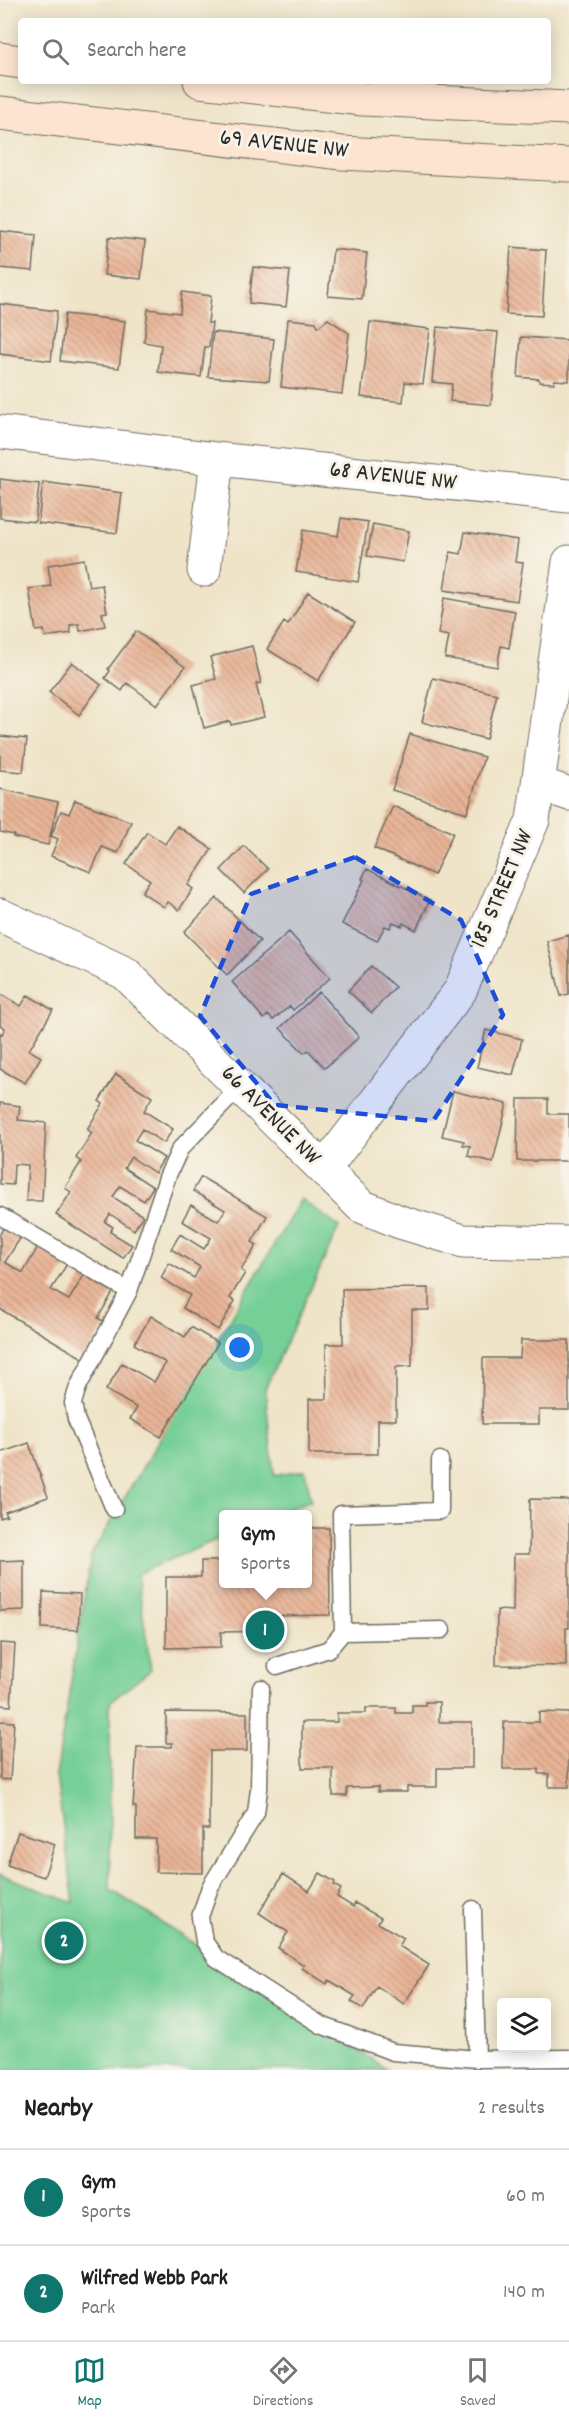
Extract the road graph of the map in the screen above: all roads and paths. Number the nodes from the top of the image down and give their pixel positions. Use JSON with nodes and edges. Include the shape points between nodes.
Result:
{"nodes":[{"id":1,"x":0,"y":59,"type":"edge"},
{"id":2,"x":18,"y":62,"type":"edge"},
{"id":3,"x":227,"y":84,"type":"edge"},
{"id":4,"x":569,"y":108,"type":"edge"},
{"id":5,"x":0,"y":113,"type":"edge"},
{"id":6,"x":569,"y":165,"type":"edge"},
{"id":7,"x":0,"y":432,"type":"edge"},
{"id":8,"x":217,"y":459,"type":"junction"},
{"id":9,"x":569,"y":496,"type":"edge"},
{"id":10,"x":569,"y":562,"type":"edge"},
{"id":11,"x":204,"y":570,"type":"dead end"},
{"id":12,"x":538,"y":783,"type":"junction"},
{"id":13,"x":569,"y":794,"type":"edge"},
{"id":14,"x":0,"y":915,"type":"edge"},
{"id":15,"x":240,"y":1087,"type":"junction"},
{"id":16,"x":324,"y":1169,"type":"junction"},
{"id":17,"x":0,"y":1216,"type":"edge"},
{"id":18,"x":569,"y":1243,"type":"edge"},
{"id":19,"x":129,"y":1291,"type":"junction"},
{"id":20,"x":440,"y":1460,"type":"dead end"},
{"id":21,"x":114,"y":1509,"type":"dead end"},
{"id":22,"x":442,"y":1630,"type":"dead end"},
{"id":23,"x":344,"y":1632,"type":"junction"},
{"id":24,"x":277,"y":1666,"type":"dead end"},
{"id":25,"x":261,"y":1688,"type":"dead end"},
{"id":26,"x":473,"y":1909,"type":"dead end"},
{"id":27,"x":569,"y":2058,"type":"edge"},
{"id":28,"x":477,"y":2059,"type":"junction"}],
"edges":[{"from":1,"to":2,"type":"main road"},
{"from":3,"to":4,"type":"main road","via":[[363,99]]},
{"from":5,"to":6,"type":"main road","name":"69 AVENUE NW","via":[[342,153]]},
{"from":7,"to":8,"type":"street","name":"68 AVENUE NW"},
{"from":8,"to":9,"type":"street","name":"68 AVENUE NW"},
{"from":8,"to":11,"type":"street"},
{"from":10,"to":12,"type":"street","name":"185 STREET NW"},
{"from":12,"to":13,"type":"street"},
{"from":12,"to":16,"type":"street","name":"185 STREET NW","via":[[533,820],[460,991]]},
{"from":14,"to":15,"type":"street","name":"66 AVENUE NW","via":[[125,973]]},
{"from":15,"to":16,"type":"street","name":"66 AVENUE NW"},
{"from":15,"to":19,"type":"lane","via":[[180,1149]]},
{"from":16,"to":18,"type":"street","name":"66 AVENUE NW","via":[[361,1206],[443,1236],[496,1243]]},
{"from":17,"to":19,"type":"lane"},
{"from":19,"to":21,"type":"lane","via":[[73,1403]]},
{"from":20,"to":23,"type":"lane","via":[[440,1511],[341,1514]]},
{"from":22,"to":23,"type":"lane"},
{"from":23,"to":24,"type":"lane","via":[[329,1649]]},
{"from":25,"to":28,"type":"lane","via":[[260,1789],[256,1814],[210,1887],[200,1917],[204,1941],[216,1958],[321,2025],[393,2052]]},
{"from":26,"to":28,"type":"lane"},
{"from":27,"to":28,"type":"lane"}]}
